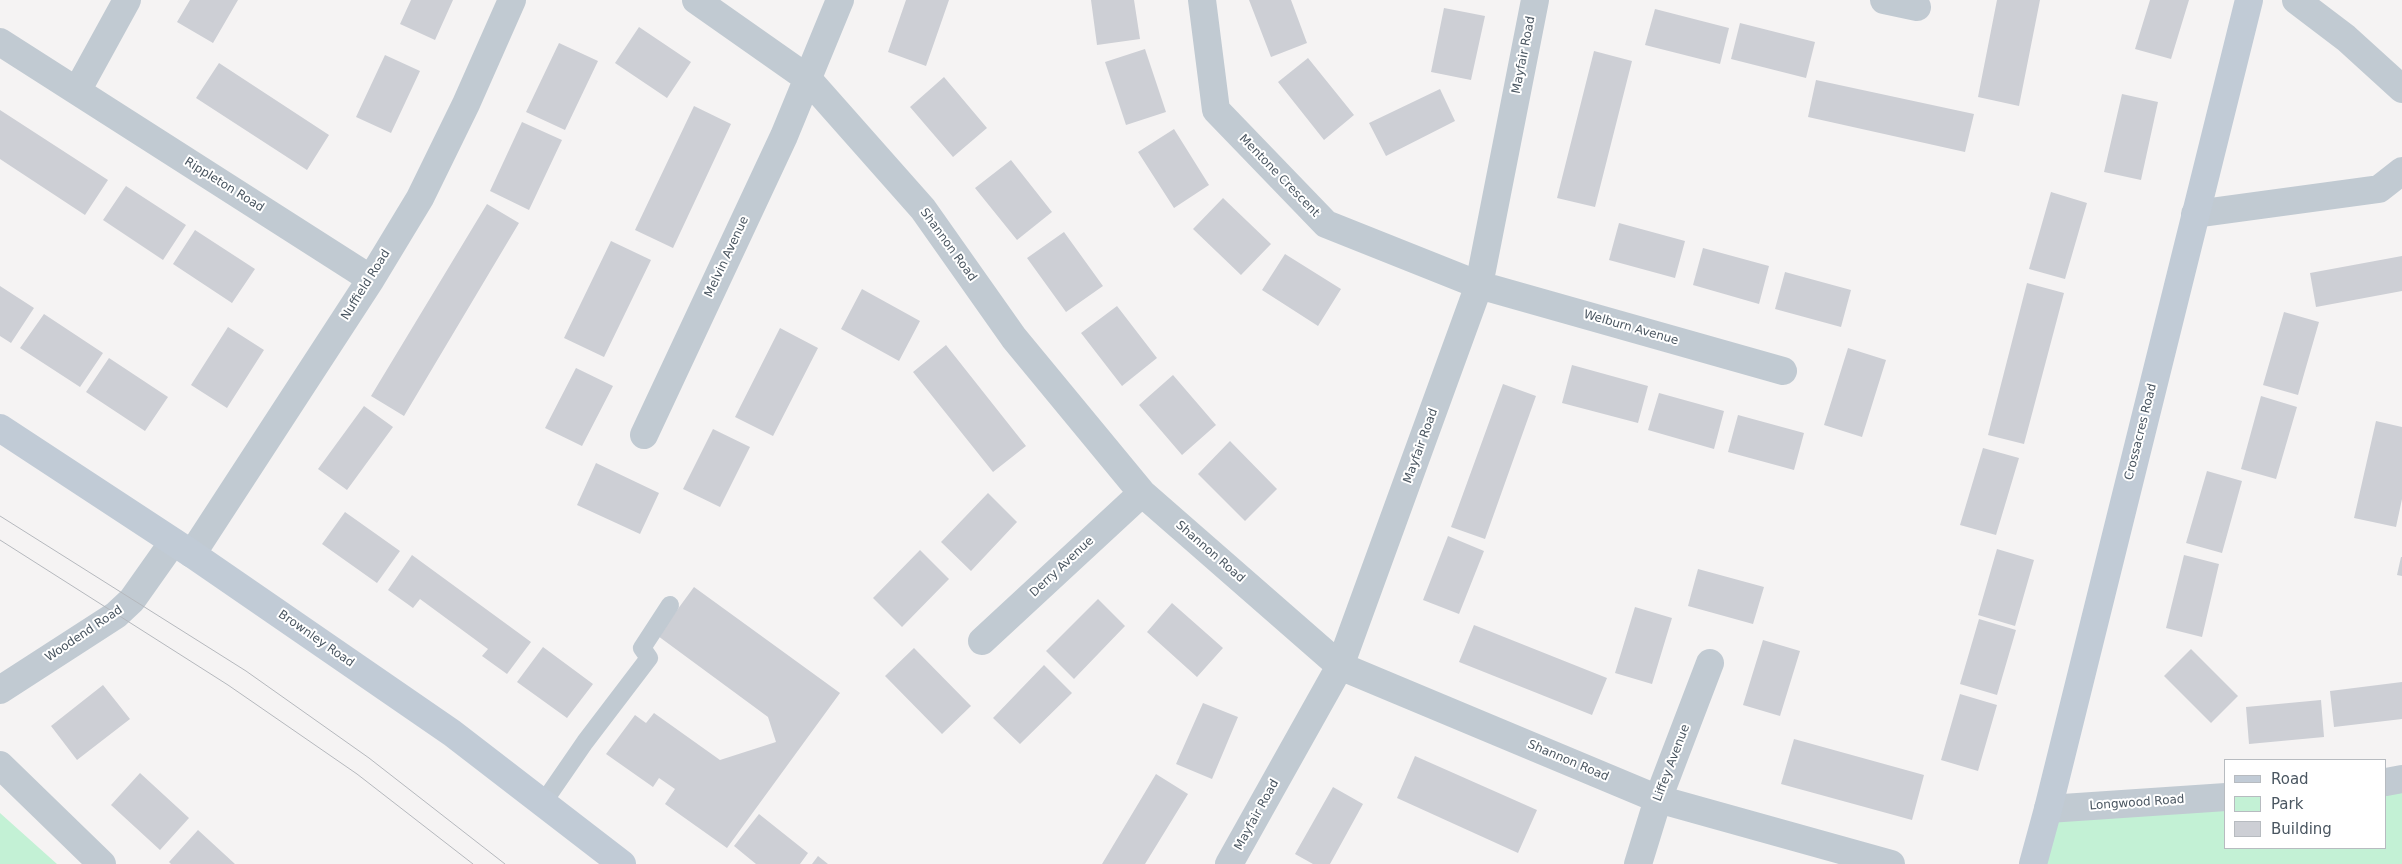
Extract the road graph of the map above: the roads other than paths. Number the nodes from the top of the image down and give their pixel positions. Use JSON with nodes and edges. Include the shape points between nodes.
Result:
{"nodes":[{"id":1,"x":127,"y":0,"type":"edge"},
{"id":2,"x":512,"y":0,"type":"edge"},
{"id":3,"x":696,"y":0,"type":"edge"},
{"id":4,"x":840,"y":0,"type":"edge"},
{"id":5,"x":1202,"y":0,"type":"edge"},
{"id":6,"x":1535,"y":0,"type":"edge"},
{"id":7,"x":1884,"y":0,"type":"edge"},
{"id":8,"x":2249,"y":0,"type":"edge"},
{"id":9,"x":2296,"y":0,"type":"edge"},
{"id":10,"x":1917,"y":7,"type":"dead end"},
{"id":11,"x":0,"y":42,"type":"edge"},
{"id":12,"x":807,"y":78,"type":"junction"},
{"id":13,"x":2402,"y":89,"type":"edge"},
{"id":14,"x":77,"y":91,"type":"junction"},
{"id":15,"x":2402,"y":171,"type":"edge"},
{"id":16,"x":2195,"y":214,"type":"junction"},
{"id":17,"x":371,"y":279,"type":"junction"},
{"id":18,"x":1479,"y":285,"type":"junction"},
{"id":19,"x":1783,"y":371,"type":"dead end"},
{"id":20,"x":0,"y":428,"type":"edge"},
{"id":21,"x":644,"y":435,"type":"dead end"},
{"id":22,"x":1142,"y":493,"type":"junction"},
{"id":23,"x":182,"y":548,"type":"junction"},
{"id":24,"x":670,"y":604,"type":"dead end"},
{"id":25,"x":982,"y":641,"type":"dead end"},
{"id":26,"x":1710,"y":663,"type":"dead end"},
{"id":27,"x":1340,"y":666,"type":"junction"},
{"id":28,"x":0,"y":690,"type":"edge"},
{"id":29,"x":0,"y":766,"type":"edge"},
{"id":30,"x":2402,"y":779,"type":"edge"},
{"id":31,"x":2387,"y":782,"type":"edge"},
{"id":32,"x":2224,"y":797,"type":"edge"},
{"id":33,"x":1658,"y":799,"type":"junction"},
{"id":34,"x":543,"y":804,"type":"junction"},
{"id":35,"x":2048,"y":809,"type":"junction"},
{"id":36,"x":102,"y":864,"type":"edge"},
{"id":37,"x":622,"y":864,"type":"edge"},
{"id":38,"x":1230,"y":864,"type":"edge"},
{"id":39,"x":1638,"y":864,"type":"edge"},
{"id":40,"x":1891,"y":864,"type":"edge"},
{"id":41,"x":2033,"y":864,"type":"edge"}],
"edges":[{"from":1,"to":14,"type":"street"},
{"from":2,"to":17,"type":"street","name":"Nuffield Road","via":[[420,198]]},
{"from":3,"to":12,"type":"street","name":"Shannon Road"},
{"from":4,"to":12,"type":"street","name":"Melvin Avenue"},
{"from":5,"to":18,"type":"street","name":"Mentone Crescent","via":[[1216,110],[1326,224]]},
{"from":6,"to":18,"type":"street","name":"Mayfair Road"},
{"from":7,"to":10,"type":"street"},
{"from":8,"to":16,"type":"street","name":"Crossacres Road"},
{"from":9,"to":13,"type":"street","via":[[2346,38]]},
{"from":11,"to":14,"type":"street","name":"Rippleton Road"},
{"from":12,"to":21,"type":"street","name":"Melvin Avenue","via":[[784,136]]},
{"from":12,"to":22,"type":"street","name":"Shannon Road","via":[[923,209],[1014,338]]},
{"from":14,"to":17,"type":"street","name":"Rippleton Road"},
{"from":15,"to":16,"type":"street","via":[[2379,189]]},
{"from":16,"to":35,"type":"street","name":"Crossacres Road"},
{"from":17,"to":23,"type":"street","name":"Nuffield Road"},
{"from":18,"to":19,"type":"street","name":"Welburn Avenue"},
{"from":18,"to":27,"type":"street","name":"Mayfair Road"},
{"from":20,"to":23,"type":"street","name":"Brownley Road"},
{"from":22,"to":25,"type":"street","name":"Derry Avenue"},
{"from":22,"to":27,"type":"street","name":"Shannon Road"},
{"from":23,"to":28,"type":"street","name":"Woodend Road","via":[[116,615]]},
{"from":23,"to":34,"type":"street","name":"Brownley Road","via":[[452,734]]},
{"from":24,"to":34,"type":"lane","via":[[642,648],[649,658]]},
{"from":26,"to":33,"type":"street","name":"Liffey Avenue"},
{"from":27,"to":33,"type":"street","name":"Shannon Road"},
{"from":27,"to":38,"type":"street","name":"Mayfair Road"},
{"from":29,"to":36,"type":"street"},
{"from":30,"to":31,"type":"street"},
{"from":32,"to":35,"type":"street","name":"Longwood Road"},
{"from":33,"to":39,"type":"street","name":"Liffey Avenue"},
{"from":33,"to":40,"type":"street","name":"Shannon Road"},
{"from":34,"to":37,"type":"street","name":"Brownley Road"},
{"from":35,"to":41,"type":"street","name":"Crossacres Road"}]}
